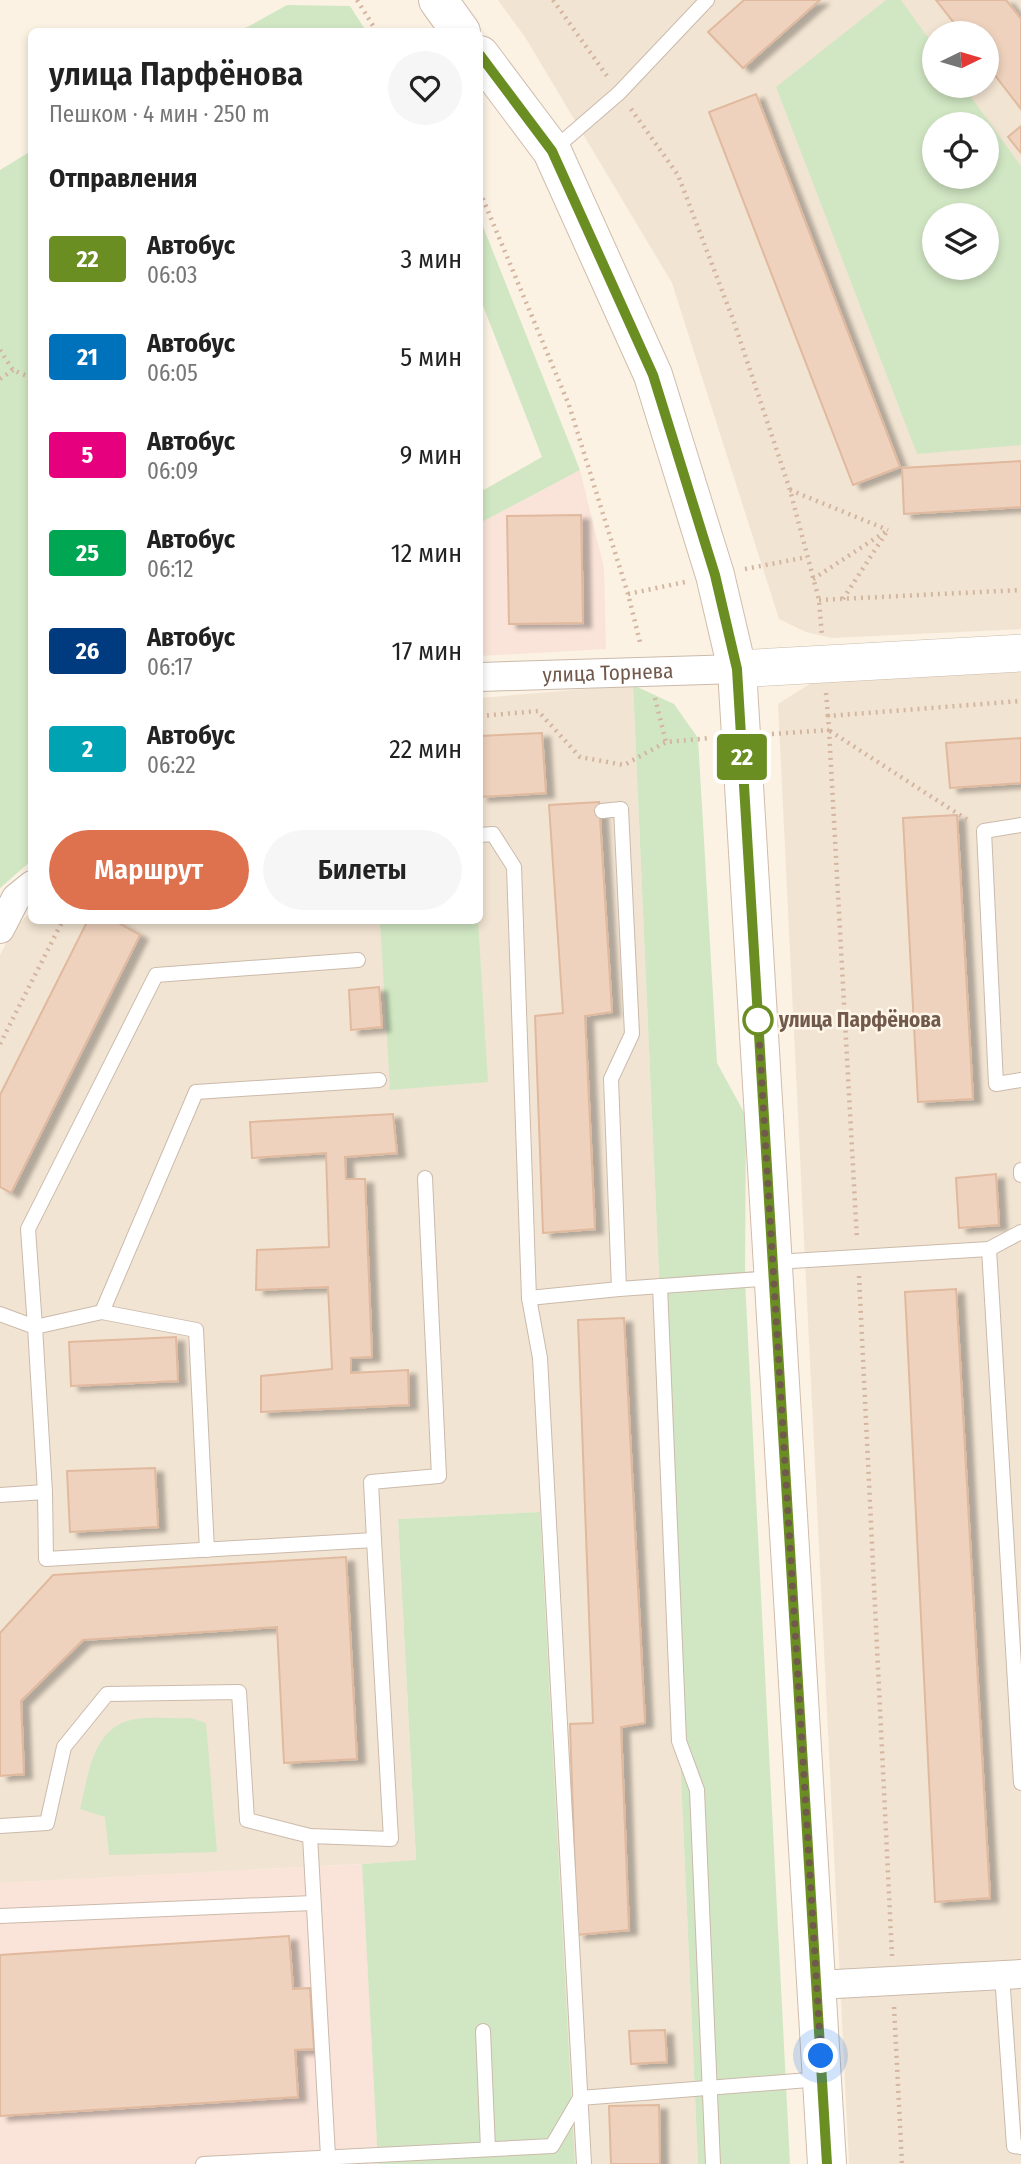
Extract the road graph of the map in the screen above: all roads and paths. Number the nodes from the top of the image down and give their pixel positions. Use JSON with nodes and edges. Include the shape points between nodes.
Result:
{"nodes":[{"id":1,"x":357,"y":0,"type":"edge"},
{"id":2,"x":438,"y":0,"type":"edge"},
{"id":3,"x":553,"y":0,"type":"edge"},
{"id":4,"x":707,"y":0,"type":"edge"},
{"id":5,"x":374,"y":28,"type":"edge"},
{"id":6,"x":458,"y":28,"type":"edge"},
{"id":7,"x":483,"y":59,"type":"edge"},
{"id":8,"x":619,"y":93,"type":"junction"},
{"id":9,"x":552,"y":151,"type":"junction"},
{"id":10,"x":483,"y":199,"type":"edge"},
{"id":11,"x":0,"y":350,"type":"edge"},
{"id":12,"x":13,"y":370,"type":"junction"},
{"id":13,"x":28,"y":376,"type":"edge"},
{"id":14,"x":0,"y":379,"type":"edge"},
{"id":15,"x":790,"y":490,"type":"junction"},
{"id":16,"x":888,"y":530,"type":"junction"},
{"id":17,"x":813,"y":579,"type":"junction"},
{"id":18,"x":1021,"y":590,"type":"edge"},
{"id":19,"x":843,"y":599,"type":"junction"},
{"id":20,"x":1021,"y":653,"type":"edge"},
{"id":21,"x":737,"y":669,"type":"junction"},
{"id":22,"x":648,"y":674,"type":"junction"},
{"id":23,"x":483,"y":677,"type":"edge"},
{"id":24,"x":1021,"y":701,"type":"edge"},
{"id":25,"x":483,"y":716,"type":"edge"},
{"id":26,"x":829,"y":730,"type":"junction"},
{"id":27,"x":741,"y":736,"type":"junction"},
{"id":28,"x":666,"y":742,"type":"junction"},
{"id":29,"x":602,"y":811,"type":"dead end"},
{"id":30,"x":1021,"y":825,"type":"edge"},
{"id":31,"x":984,"y":831,"type":"junction"},
{"id":32,"x":483,"y":835,"type":"edge"},
{"id":33,"x":28,"y":888,"type":"edge"},
{"id":34,"x":61,"y":924,"type":"edge"},
{"id":35,"x":0,"y":929,"type":"edge"},
{"id":36,"x":358,"y":960,"type":"dead end"},
{"id":37,"x":0,"y":1044,"type":"edge"},
{"id":38,"x":379,"y":1080,"type":"dead end"},
{"id":39,"x":1021,"y":1080,"type":"edge"},
{"id":40,"x":1021,"y":1170,"type":"edge"},
{"id":41,"x":1021,"y":1175,"type":"edge"},
{"id":42,"x":425,"y":1178,"type":"dead end"},
{"id":43,"x":1021,"y":1232,"type":"edge"},
{"id":44,"x":989,"y":1249,"type":"junction"},
{"id":45,"x":858,"y":1257,"type":"junction"},
{"id":46,"x":774,"y":1270,"type":"junction"},
{"id":47,"x":660,"y":1286,"type":"junction"},
{"id":48,"x":619,"y":1289,"type":"junction"},
{"id":49,"x":529,"y":1298,"type":"junction"},
{"id":50,"x":102,"y":1312,"type":"junction"},
{"id":51,"x":0,"y":1314,"type":"edge"},
{"id":52,"x":35,"y":1327,"type":"junction"},
{"id":53,"x":45,"y":1492,"type":"junction"},
{"id":54,"x":0,"y":1495,"type":"edge"},
{"id":55,"x":374,"y":1541,"type":"junction"},
{"id":56,"x":207,"y":1550,"type":"junction"},
{"id":57,"x":1021,"y":1783,"type":"edge"},
{"id":58,"x":0,"y":1826,"type":"edge"},
{"id":59,"x":310,"y":1836,"type":"junction"},
{"id":60,"x":313,"y":1903,"type":"junction"},
{"id":61,"x":0,"y":1916,"type":"edge"},
{"id":62,"x":1012,"y":1974,"type":"edge"},
{"id":63,"x":893,"y":1981,"type":"junction"},
{"id":64,"x":817,"y":1985,"type":"junction"},
{"id":65,"x":483,"y":2031,"type":"dead end"},
{"id":66,"x":822,"y":2079,"type":"junction"},
{"id":67,"x":709,"y":2087,"type":"junction"},
{"id":68,"x":580,"y":2098,"type":"junction"},
{"id":69,"x":1021,"y":2147,"type":"edge"},
{"id":70,"x":488,"y":2149,"type":"junction"},
{"id":71,"x":328,"y":2156,"type":"junction"},
{"id":72,"x":203,"y":2164,"type":"edge"},
{"id":73,"x":584,"y":2164,"type":"edge"},
{"id":74,"x":713,"y":2164,"type":"edge"},
{"id":75,"x":827,"y":2164,"type":"edge"},
{"id":76,"x":902,"y":2164,"type":"edge"}],
"edges":[{"from":1,"to":5,"type":"path"},
{"from":2,"to":6,"type":"main road"},
{"from":3,"to":8,"type":"path"},
{"from":4,"to":8,"type":"lane"},
{"from":7,"to":9,"type":"main road"},
{"from":8,"to":9,"type":"lane"},
{"from":8,"to":15,"type":"path","via":[[678,175],[734,322]]},
{"from":9,"to":21,"type":"main road","via":[[653,375],[715,575]]},
{"from":10,"to":22,"type":"path","via":[[569,405]]},
{"from":11,"to":12,"type":"path"},
{"from":12,"to":13,"type":"path"},
{"from":12,"to":14,"type":"path"},
{"from":15,"to":16,"type":"path"},
{"from":15,"to":17,"type":"path"},
{"from":16,"to":17,"type":"path"},
{"from":16,"to":19,"type":"path"},
{"from":17,"to":19,"type":"path","via":[[819,600]]},
{"from":18,"to":19,"type":"path"},
{"from":20,"to":21,"type":"street"},
{"from":21,"to":22,"type":"street","name":"улица Торнева"},
{"from":21,"to":27,"type":"main road"},
{"from":22,"to":23,"type":"street","name":"улица Торнева"},
{"from":22,"to":28,"type":"path"},
{"from":24,"to":26,"type":"path","via":[[828,716]]},
{"from":25,"to":28,"type":"path","via":[[538,711],[580,757],[624,765]]},
{"from":26,"to":27,"type":"path"},
{"from":26,"to":31,"type":"path"},
{"from":26,"to":45,"type":"path"},
{"from":27,"to":28,"type":"path"},
{"from":27,"to":46,"type":"main road"},
{"from":29,"to":48,"type":"lane","via":[[621,808],[632,1034],[611,1079]]},
{"from":30,"to":31,"type":"lane"},
{"from":31,"to":39,"type":"lane","via":[[996,1084]]},
{"from":32,"to":49,"type":"lane","via":[[493,834],[514,867]]},
{"from":33,"to":35,"type":"street","via":[[16,898]]},
{"from":34,"to":37,"type":"path"},
{"from":36,"to":52,"type":"lane","via":[[156,975],[28,1229]]},
{"from":38,"to":50,"type":"lane","via":[[195,1092]]},
{"from":40,"to":41,"type":"lane"},
{"from":42,"to":55,"type":"lane","via":[[439,1476],[371,1482]]},
{"from":43,"to":44,"type":"lane"},
{"from":44,"to":45,"type":"lane"},
{"from":44,"to":57,"type":"lane"},
{"from":45,"to":46,"type":"lane"},
{"from":45,"to":63,"type":"path"},
{"from":46,"to":47,"type":"lane"},
{"from":46,"to":64,"type":"main road"},
{"from":47,"to":48,"type":"lane"},
{"from":47,"to":67,"type":"lane","via":[[679,1741],[697,1790]]},
{"from":48,"to":49,"type":"lane"},
{"from":49,"to":68,"type":"lane","via":[[540,1358]]},
{"from":50,"to":52,"type":"lane"},
{"from":50,"to":56,"type":"lane","via":[[196,1330]]},
{"from":51,"to":52,"type":"lane"},
{"from":52,"to":53,"type":"lane"},
{"from":53,"to":54,"type":"lane"},
{"from":53,"to":56,"type":"lane","via":[[46,1559]]},
{"from":55,"to":56,"type":"lane"},
{"from":55,"to":59,"type":"lane","via":[[391,1839]]},
{"from":58,"to":59,"type":"lane","via":[[47,1823],[64,1747],[107,1694],[239,1692],[247,1820]]},
{"from":59,"to":60,"type":"lane"},
{"from":60,"to":61,"type":"lane"},
{"from":60,"to":71,"type":"lane"},
{"from":62,"to":63,"type":"street"},
{"from":62,"to":69,"type":"lane","via":[[1014,2146]]},
{"from":63,"to":64,"type":"street"},
{"from":63,"to":76,"type":"path"},
{"from":64,"to":66,"type":"main road"},
{"from":65,"to":70,"type":"lane"},
{"from":66,"to":67,"type":"lane"},
{"from":66,"to":75,"type":"main road"},
{"from":67,"to":68,"type":"lane"},
{"from":67,"to":74,"type":"lane"},
{"from":68,"to":70,"type":"lane","via":[[552,2146]]},
{"from":68,"to":73,"type":"lane"},
{"from":70,"to":71,"type":"lane"},
{"from":71,"to":72,"type":"lane"}]}
